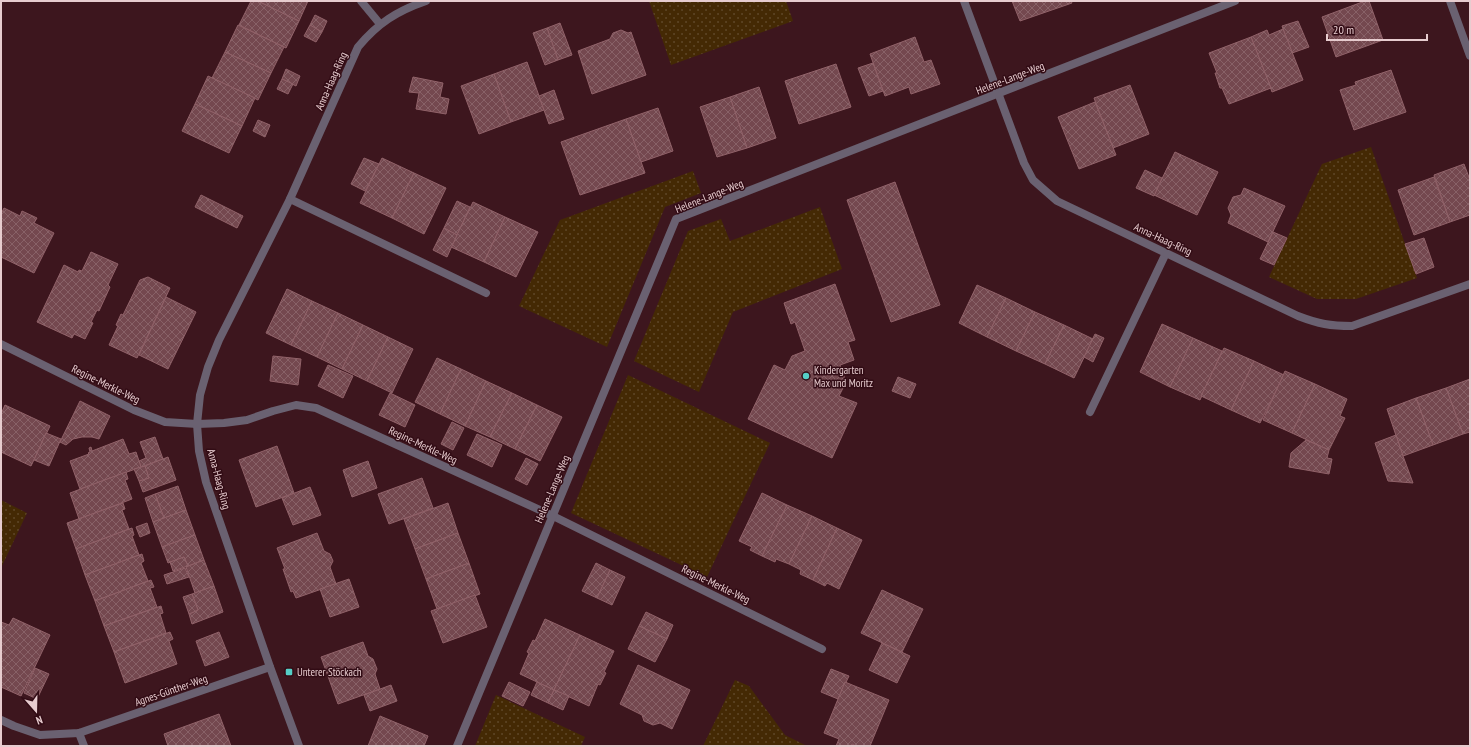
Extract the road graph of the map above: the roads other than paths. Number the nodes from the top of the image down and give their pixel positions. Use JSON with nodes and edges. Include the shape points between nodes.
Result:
{"nodes":[{"id":1,"x":361,"y":1,"type":"edge"},
{"id":2,"x":426,"y":1,"type":"edge"},
{"id":3,"x":964,"y":1,"type":"edge"},
{"id":4,"x":1235,"y":1,"type":"edge"},
{"id":5,"x":1450,"y":1,"type":"edge"},
{"id":6,"x":380,"y":24,"type":"junction"},
{"id":7,"x":1470,"y":56,"type":"edge"},
{"id":8,"x":999,"y":94,"type":"junction"},
{"id":9,"x":290,"y":199,"type":"junction"},
{"id":10,"x":1166,"y":253,"type":"junction"},
{"id":11,"x":1470,"y":284,"type":"edge"},
{"id":12,"x":486,"y":293,"type":"dead end"},
{"id":13,"x":1,"y":344,"type":"edge"},
{"id":14,"x":1090,"y":412,"type":"dead end"},
{"id":15,"x":197,"y":424,"type":"junction"},
{"id":16,"x":553,"y":516,"type":"junction"},
{"id":17,"x":822,"y":649,"type":"dead end"},
{"id":18,"x":270,"y":667,"type":"junction"},
{"id":19,"x":1,"y":720,"type":"edge"},
{"id":20,"x":79,"y":733,"type":"junction"},
{"id":21,"x":84,"y":746,"type":"edge"},
{"id":22,"x":299,"y":746,"type":"edge"},
{"id":23,"x":457,"y":746,"type":"edge"}],
"edges":[{"from":1,"to":6,"type":"street"},
{"from":2,"to":6,"type":"street","name":"Anna-Haag-Ring","via":[[400,11]]},
{"from":3,"to":8,"type":"street","name":"Anna-Haag-Ring"},
{"from":4,"to":8,"type":"street","name":"Helene-Lange-Weg"},
{"from":5,"to":7,"type":"street"},
{"from":6,"to":9,"type":"street","name":"Anna-Haag-Ring","via":[[358,47]]},
{"from":8,"to":10,"type":"street","name":"Anna-Haag-Ring","via":[[1024,164],[1033,180],[1057,201]]},
{"from":8,"to":16,"type":"street","name":"Helene-Lange-Weg","via":[[676,219]]},
{"from":9,"to":12,"type":"street"},
{"from":9,"to":15,"type":"street","name":"Anna-Haag-Ring","via":[[210,360],[200,395]]},
{"from":10,"to":11,"type":"street","name":"Anna-Haag-Ring","via":[[1298,316],[1333,326],[1352,326]]},
{"from":10,"to":14,"type":"street"},
{"from":13,"to":15,"type":"street","name":"Regine-Merkle-Weg","via":[[134,410],[165,422]]},
{"from":15,"to":16,"type":"street","name":"Regine-Merkle-Weg","via":[[247,420],[296,405],[316,408]]},
{"from":15,"to":18,"type":"street","name":"Anna-Haag-Ring","via":[[199,451],[206,482]]},
{"from":16,"to":17,"type":"street","name":"Regine-Merkle-Weg"},
{"from":16,"to":23,"type":"street","name":"Helene-Lange-Weg"},
{"from":18,"to":20,"type":"street","name":"Agnes-Günther-Weg"},
{"from":18,"to":22,"type":"street","name":"Anna-Haag-Ring"},
{"from":19,"to":20,"type":"street","name":"Agnes-Günther-Weg","via":[[40,735]]},
{"from":20,"to":21,"type":"street"}]}
